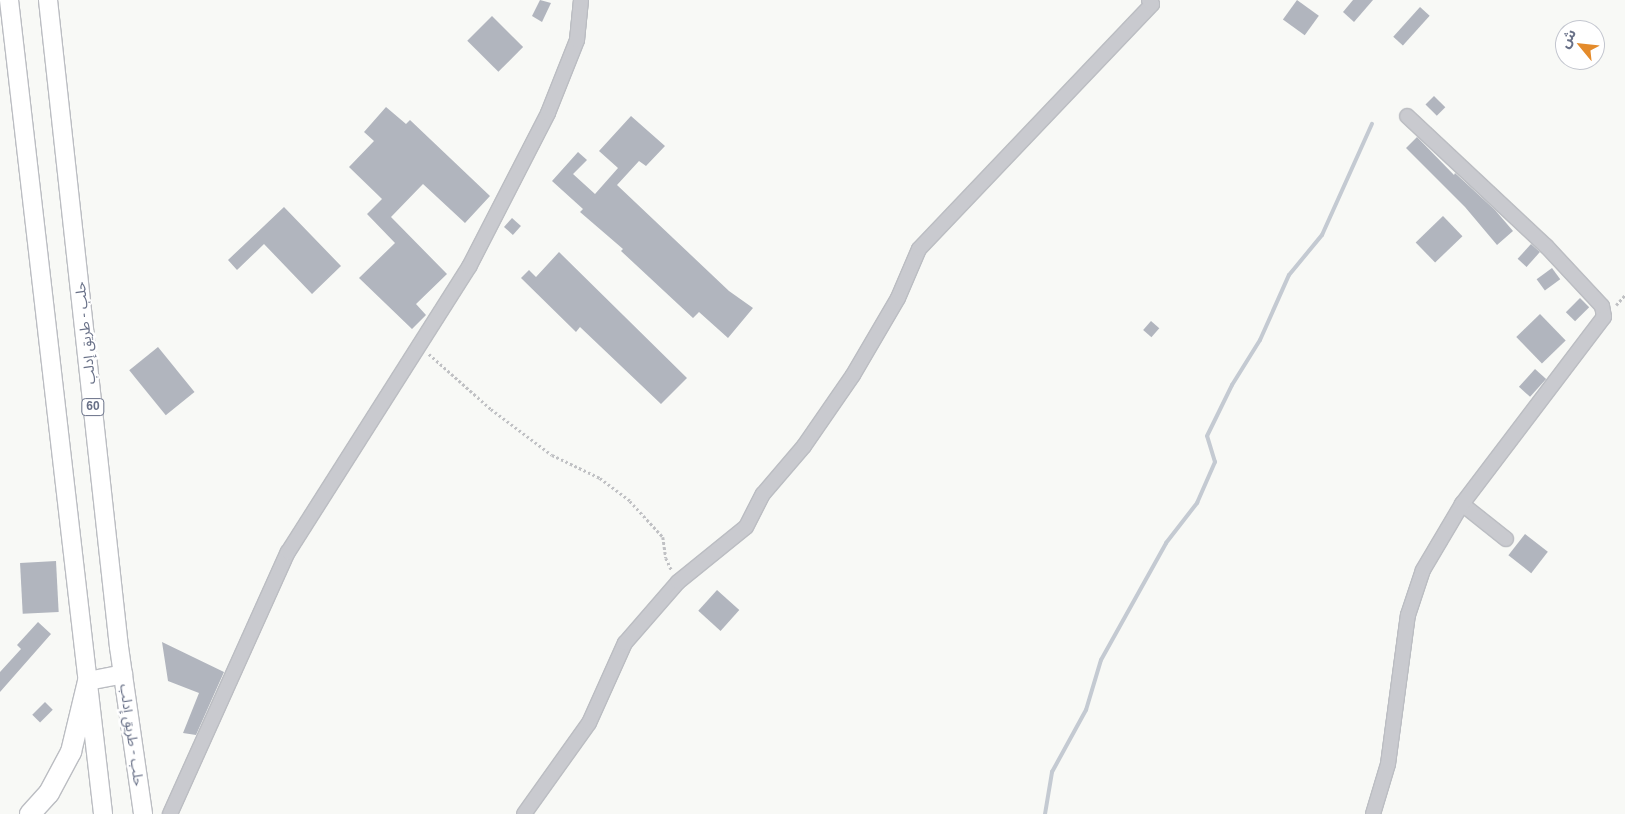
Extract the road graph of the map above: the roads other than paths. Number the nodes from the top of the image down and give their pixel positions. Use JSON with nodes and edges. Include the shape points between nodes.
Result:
{"nodes":[{"id":1,"x":9,"y":0,"type":"edge"},
{"id":2,"x":48,"y":0,"type":"edge"},
{"id":3,"x":581,"y":0,"type":"edge"},
{"id":4,"x":1149,"y":0,"type":"edge"},
{"id":5,"x":1407,"y":116,"type":"dead end"},
{"id":6,"x":1462,"y":504,"type":"junction"},
{"id":7,"x":1506,"y":538,"type":"dead end"},
{"id":8,"x":123,"y":674,"type":"junction"},
{"id":9,"x":88,"y":681,"type":"junction"},
{"id":10,"x":30,"y":814,"type":"edge"},
{"id":11,"x":103,"y":814,"type":"edge"},
{"id":12,"x":143,"y":814,"type":"edge"},
{"id":13,"x":170,"y":814,"type":"edge"},
{"id":14,"x":524,"y":814,"type":"edge"},
{"id":15,"x":1373,"y":814,"type":"edge"}],
"edges":[{"from":1,"to":9,"type":"main road"},
{"from":2,"to":8,"type":"main road","name":"حلب - طريق إدلب","number":"60"},
{"from":3,"to":13,"type":"street","via":[[577,40],[548,113],[468,267],[288,552]]},
{"from":4,"to":14,"type":"street","via":[[1152,4],[919,249],[898,298],[853,375],[804,446],[763,494],[746,527],[678,582],[625,643],[588,723]]},
{"from":5,"to":6,"type":"street","via":[[1546,246],[1602,306],[1604,317]]},
{"from":6,"to":7,"type":"street"},
{"from":6,"to":15,"type":"street","via":[[1423,570],[1408,615],[1388,764]]},
{"from":8,"to":9,"type":"main road"},
{"from":8,"to":12,"type":"main road","name":"حلب - طريق إدلب","number":"60"},
{"from":9,"to":10,"type":"highway","via":[[71,752],[49,793]]},
{"from":9,"to":11,"type":"main road"}]}
